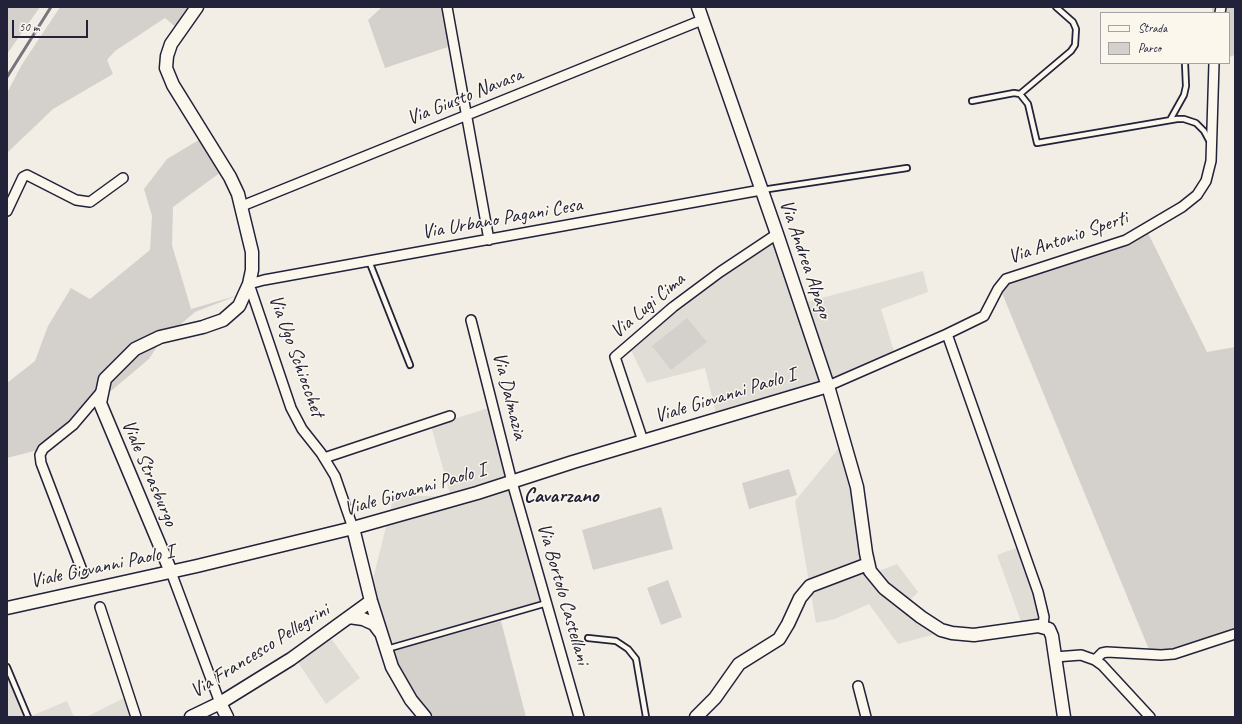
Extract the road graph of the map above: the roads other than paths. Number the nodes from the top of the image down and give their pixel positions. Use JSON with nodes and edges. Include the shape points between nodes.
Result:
{"nodes":[{"id":1,"x":197,"y":7,"type":"edge"},
{"id":2,"x":447,"y":7,"type":"edge"},
{"id":3,"x":698,"y":7,"type":"edge"},
{"id":4,"x":1056,"y":7,"type":"edge"},
{"id":5,"x":702,"y":20,"type":"junction"},
{"id":6,"x":1185,"y":64,"type":"edge"},
{"id":7,"x":1214,"y":64,"type":"edge"},
{"id":8,"x":1020,"y":94,"type":"junction"},
{"id":9,"x":972,"y":101,"type":"dead end"},
{"id":10,"x":466,"y":116,"type":"junction"},
{"id":11,"x":1170,"y":120,"type":"junction"},
{"id":12,"x":1212,"y":147,"type":"junction"},
{"id":13,"x":907,"y":168,"type":"dead end"},
{"id":14,"x":123,"y":178,"type":"dead end"},
{"id":15,"x":761,"y":190,"type":"junction"},
{"id":16,"x":242,"y":206,"type":"junction"},
{"id":17,"x":7,"y":211,"type":"edge"},
{"id":18,"x":777,"y":234,"type":"junction"},
{"id":19,"x":489,"y":240,"type":"junction"},
{"id":20,"x":369,"y":261,"type":"junction"},
{"id":21,"x":250,"y":284,"type":"junction"},
{"id":22,"x":471,"y":320,"type":"dead end"},
{"id":23,"x":947,"y":334,"type":"junction"},
{"id":24,"x":410,"y":365,"type":"dead end"},
{"id":25,"x":828,"y":386,"type":"junction"},
{"id":26,"x":101,"y":392,"type":"junction"},
{"id":27,"x":450,"y":416,"type":"dead end"},
{"id":28,"x":643,"y":441,"type":"junction"},
{"id":29,"x":324,"y":458,"type":"junction"},
{"id":30,"x":512,"y":482,"type":"junction"},
{"id":31,"x":353,"y":528,"type":"junction"},
{"id":32,"x":868,"y":564,"type":"junction"},
{"id":33,"x":171,"y":572,"type":"junction"},
{"id":34,"x":83,"y":573,"type":"dead end"},
{"id":35,"x":371,"y":601,"type":"junction"},
{"id":36,"x":547,"y":603,"type":"junction"},
{"id":37,"x":7,"y":608,"type":"edge"},
{"id":38,"x":100,"y":608,"type":"dead end"},
{"id":39,"x":349,"y":617,"type":"junction"},
{"id":40,"x":1043,"y":626,"type":"junction"},
{"id":41,"x":380,"y":632,"type":"junction"},
{"id":42,"x":1235,"y":634,"type":"edge"},
{"id":43,"x":588,"y":638,"type":"dead end"},
{"id":44,"x":386,"y":649,"type":"junction"},
{"id":45,"x":1055,"y":656,"type":"junction"},
{"id":46,"x":1095,"y":660,"type":"junction"},
{"id":47,"x":7,"y":668,"type":"edge"},
{"id":48,"x":858,"y":686,"type":"dead end"},
{"id":49,"x":220,"y":703,"type":"junction"},
{"id":50,"x":698,"y":716,"type":"edge"},
{"id":51,"x":28,"y":717,"type":"edge"},
{"id":52,"x":136,"y":717,"type":"edge"},
{"id":53,"x":191,"y":717,"type":"edge"},
{"id":54,"x":227,"y":717,"type":"edge"},
{"id":55,"x":425,"y":717,"type":"edge"},
{"id":56,"x":579,"y":717,"type":"edge"},
{"id":57,"x":646,"y":717,"type":"edge"},
{"id":58,"x":866,"y":717,"type":"edge"},
{"id":59,"x":1064,"y":717,"type":"edge"},
{"id":60,"x":1150,"y":717,"type":"edge"}],
"edges":[{"from":1,"to":16,"type":"street","via":[[171,44],[166,68],[173,85],[235,185]]},
{"from":2,"to":10,"type":"street"},
{"from":3,"to":5,"type":"street","name":"Via Andrea Alpago"},
{"from":4,"to":8,"type":"lane","via":[[1076,29],[1075,45]]},
{"from":5,"to":10,"type":"street","name":"Via Giusto Navasa"},
{"from":5,"to":15,"type":"street","name":"Via Andrea Alpago"},
{"from":6,"to":11,"type":"lane","via":[[1184,95]]},
{"from":7,"to":12,"type":"street","name":"Via Antonio Sperti"},
{"from":8,"to":9,"type":"lane"},
{"from":8,"to":11,"type":"lane","via":[[1028,104],[1037,142]]},
{"from":10,"to":16,"type":"street","name":"Via Giusto Navasa"},
{"from":10,"to":19,"type":"street"},
{"from":11,"to":12,"type":"lane","via":[[1184,119],[1196,123],[1204,131]]},
{"from":12,"to":23,"type":"street","name":"Via Antonio Sperti","via":[[1206,181],[1197,195],[1182,207],[1126,240],[1006,279],[984,316]]},
{"from":13,"to":15,"type":"lane"},
{"from":14,"to":17,"type":"street","via":[[90,202],[76,200],[27,175]]},
{"from":15,"to":18,"type":"street","name":"Via Andrea Alpago"},
{"from":15,"to":19,"type":"street","name":"Via Urbano Pagani Cesa"},
{"from":16,"to":21,"type":"street","via":[[252,252]]},
{"from":18,"to":25,"type":"street","name":"Via Andrea Alpago"},
{"from":18,"to":28,"type":"street","name":"Via Lugi Cima","via":[[720,272],[659,319],[616,357]]},
{"from":19,"to":20,"type":"street","name":"Via Urbano Pagani Cesa"},
{"from":20,"to":21,"type":"street","name":"Via Urbano Pagani Cesa"},
{"from":20,"to":24,"type":"lane"},
{"from":21,"to":26,"type":"street","via":[[239,306],[223,320],[203,328],[160,337],[135,349],[108,376]]},
{"from":21,"to":29,"type":"street","name":"Via Ugo Schiocchet","via":[[291,408],[302,429]]},
{"from":22,"to":30,"type":"street","name":"Via Dalmazia"},
{"from":23,"to":25,"type":"street","name":"Via Antonio Sperti"},
{"from":23,"to":40,"type":"street","via":[[1038,592],[1044,617]]},
{"from":25,"to":28,"type":"street","name":"Viale Giovanni Paolo I"},
{"from":25,"to":32,"type":"street","name":"Via Andrea Alpago","via":[[855,476]]},
{"from":26,"to":33,"type":"street","name":"Viale Strasburgo","via":[[101,408]]},
{"from":26,"to":34,"type":"street","via":[[73,425],[43,449],[40,455]]},
{"from":27,"to":29,"type":"street"},
{"from":28,"to":30,"type":"street","name":"Viale Giovanni Paolo I"},
{"from":29,"to":31,"type":"street","name":"Via Ugo Schiocchet","via":[[335,476]]},
{"from":30,"to":31,"type":"street","name":"Viale Giovanni Paolo I"},
{"from":30,"to":36,"type":"street","name":"Via Bortolo Castellani"},
{"from":31,"to":33,"type":"street","name":"Viale Giovanni Paolo I"},
{"from":31,"to":35,"type":"street"},
{"from":32,"to":40,"type":"street","via":[[873,577],[884,588],[941,630],[974,635]]},
{"from":32,"to":50,"type":"street","via":[[810,586],[800,598],[779,638],[739,664]]},
{"from":33,"to":37,"type":"street","name":"Viale Giovanni Paolo I"},
{"from":33,"to":49,"type":"street","name":"Viale Strasburgo"},
{"from":35,"to":39,"type":"street","name":"Via Francesco Pellegrini"},
{"from":35,"to":41,"type":"street"},
{"from":36,"to":44,"type":"lane"},
{"from":36,"to":56,"type":"street","name":"Via Bortolo Castellani"},
{"from":38,"to":52,"type":"street"},
{"from":39,"to":41,"type":"street","name":"Via Francesco Pellegrini","via":[[364,619],[374,624]]},
{"from":39,"to":49,"type":"street","name":"Via Francesco Pellegrini","via":[[291,659]]},
{"from":40,"to":45,"type":"street","via":[[1051,632]]},
{"from":41,"to":44,"type":"street"},
{"from":42,"to":46,"type":"street","via":[[1174,654],[1107,652]]},
{"from":43,"to":57,"type":"lane","via":[[616,641],[636,659]]},
{"from":44,"to":55,"type":"street","via":[[401,684]]},
{"from":45,"to":46,"type":"street","via":[[1081,655]]},
{"from":45,"to":59,"type":"street"},
{"from":46,"to":60,"type":"street"},
{"from":47,"to":51,"type":"lane"},
{"from":48,"to":58,"type":"street"},
{"from":49,"to":53,"type":"street","name":"Via Francesco Pellegrini"},
{"from":49,"to":54,"type":"street"}]}
